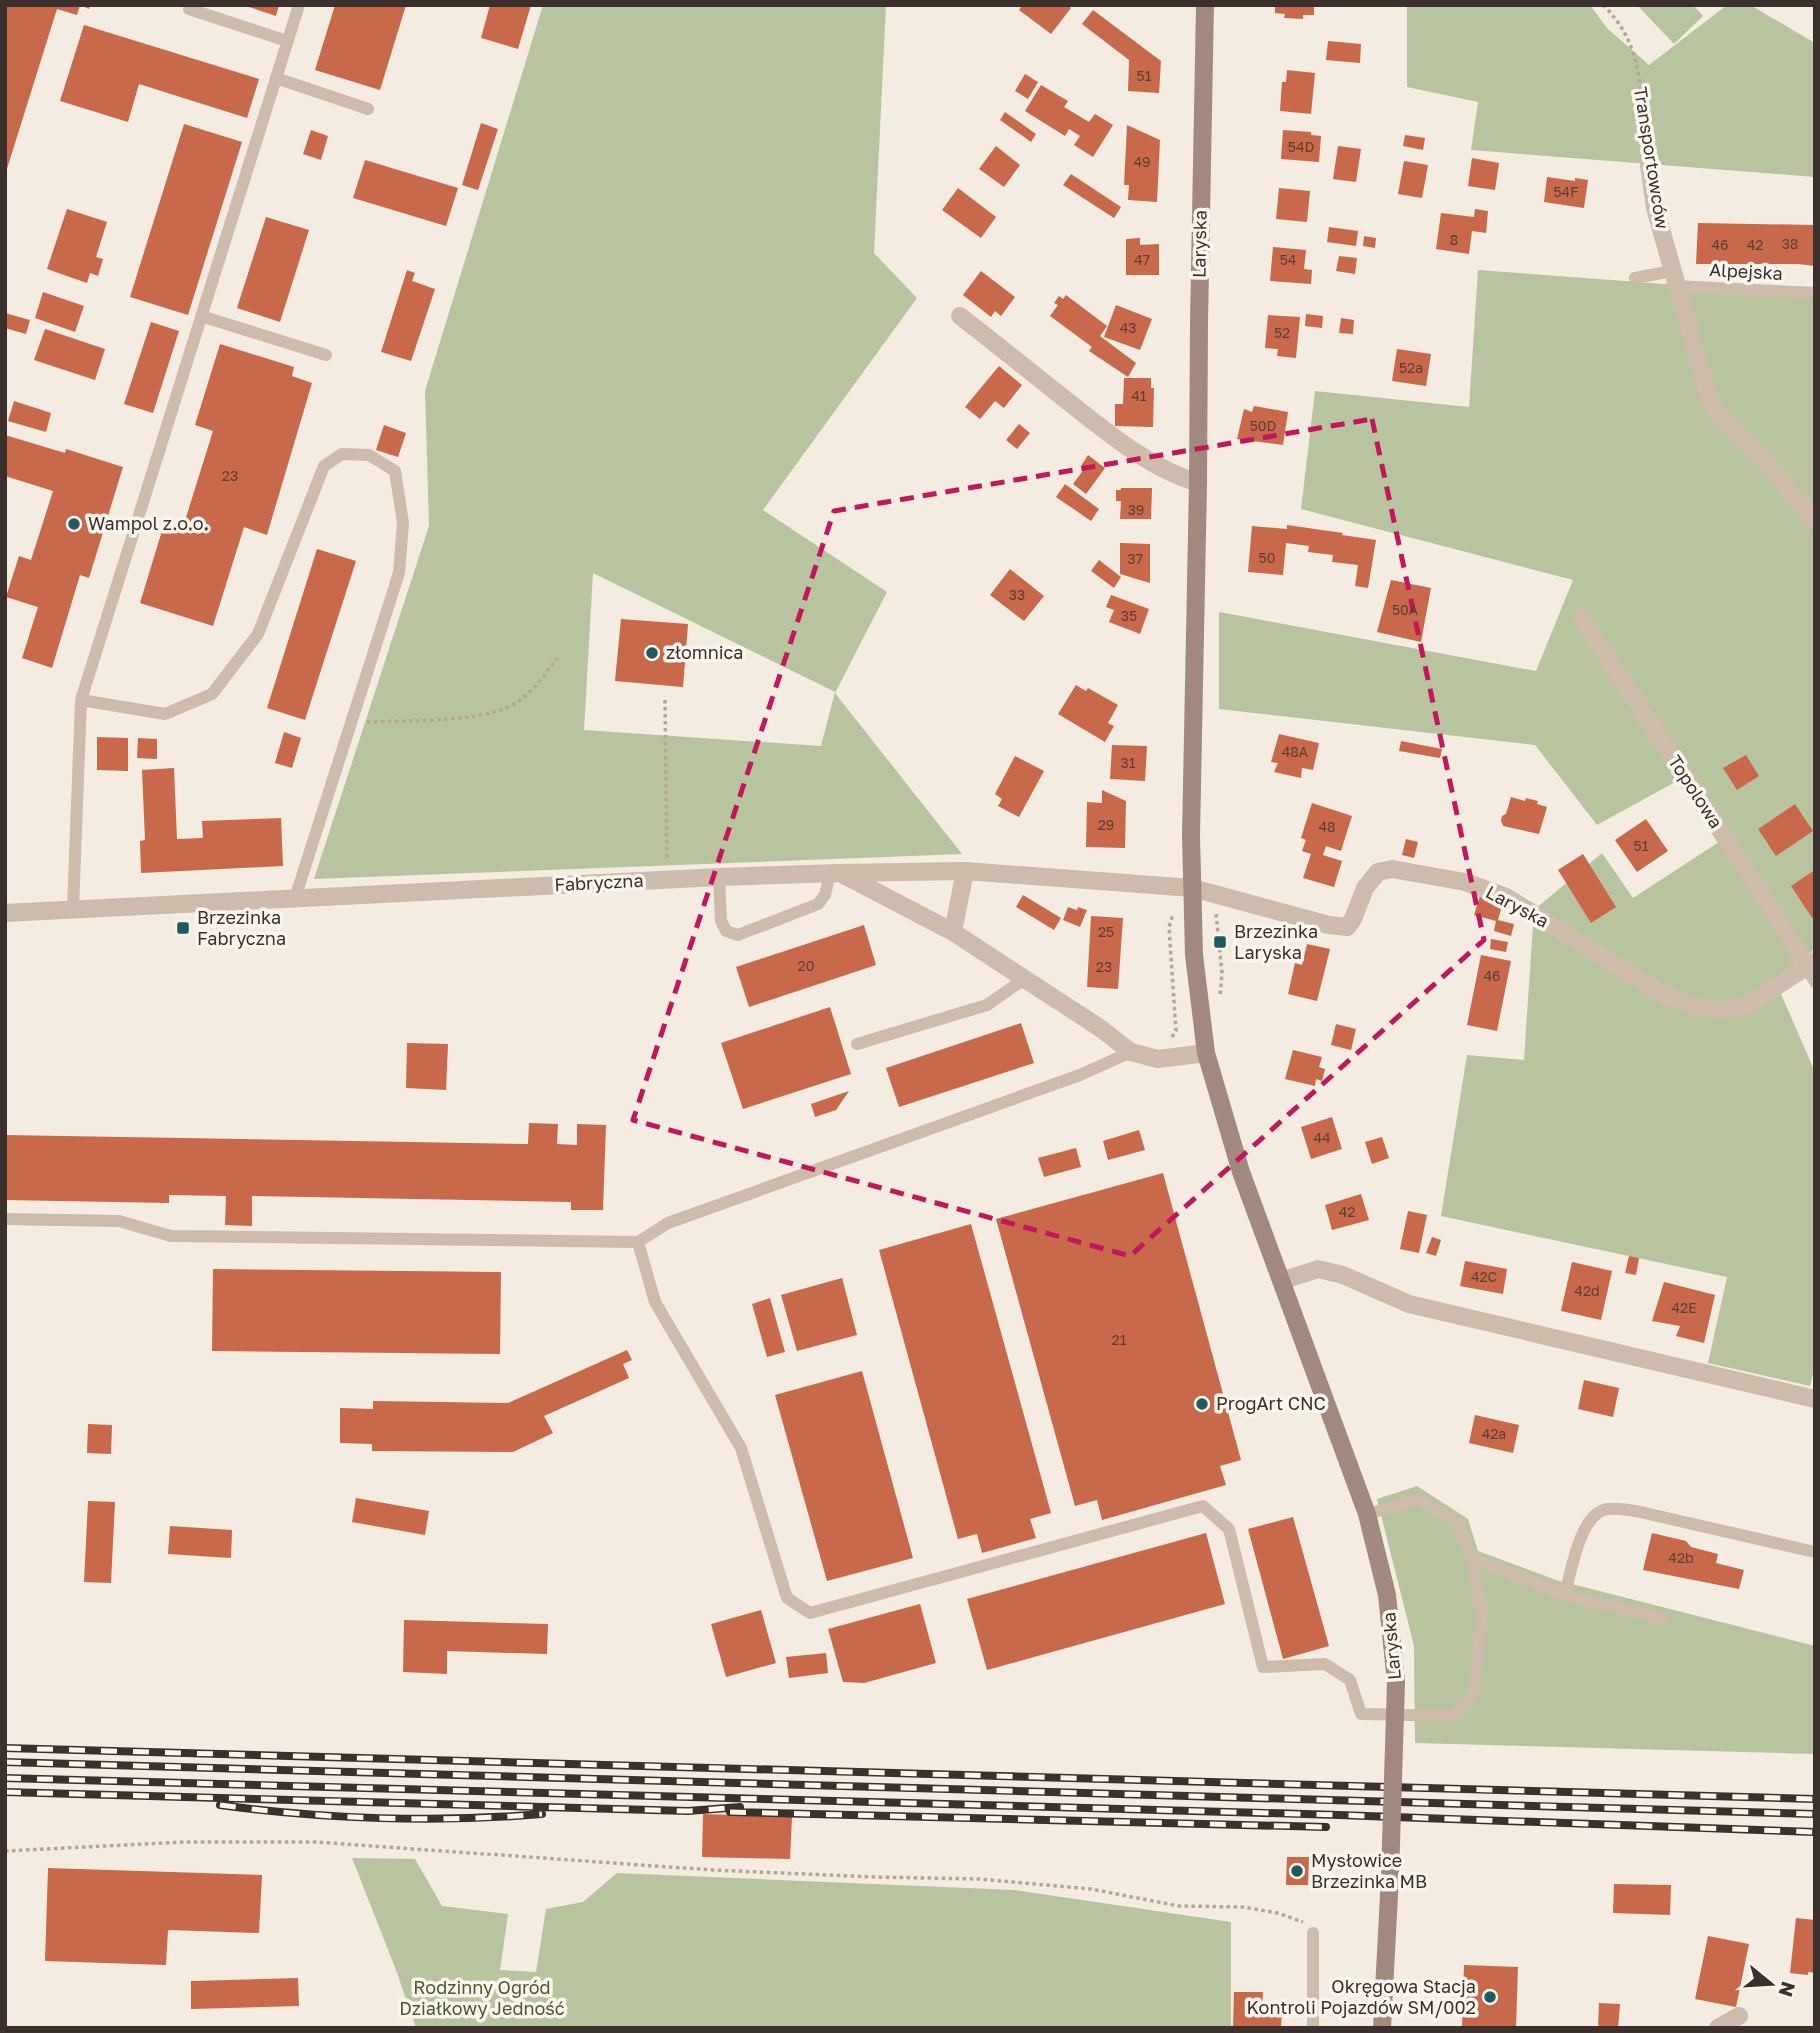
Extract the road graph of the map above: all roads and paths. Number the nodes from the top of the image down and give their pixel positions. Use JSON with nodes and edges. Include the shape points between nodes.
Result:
{"nodes":[{"id":1,"x":299,"y":5,"type":"edge"},
{"id":2,"x":1205,"y":5,"type":"edge"},
{"id":3,"x":1603,"y":5,"type":"edge"},
{"id":4,"x":189,"y":9,"type":"dead end"},
{"id":5,"x":288,"y":41,"type":"junction"},
{"id":6,"x":276,"y":78,"type":"junction"},
{"id":7,"x":368,"y":109,"type":"dead end"},
{"id":8,"x":1649,"y":165,"type":"joint"},
{"id":9,"x":1635,"y":278,"type":"dead end"},
{"id":10,"x":1674,"y":279,"type":"junction"},
{"id":11,"x":1815,"y":293,"type":"edge"},
{"id":12,"x":201,"y":316,"type":"junction"},
{"id":13,"x":960,"y":316,"type":"dead end"},
{"id":14,"x":326,"y":355,"type":"dead end"},
{"id":15,"x":1199,"y":483,"type":"junction"},
{"id":16,"x":1815,"y":521,"type":"edge"},
{"id":17,"x":1581,"y":618,"type":"dead end"},
{"id":18,"x":557,"y":658,"type":"dead end"},
{"id":19,"x":81,"y":700,"type":"junction"},
{"id":20,"x":665,"y":701,"type":"dead end"},
{"id":21,"x":351,"y":723,"type":"junction"},
{"id":22,"x":965,"y":871,"type":"junction"},
{"id":23,"x":835,"y":873,"type":"junction"},
{"id":24,"x":719,"y":877,"type":"junction"},
{"id":25,"x":668,"y":880,"type":"junction"},
{"id":26,"x":1192,"y":888,"type":"junction"},
{"id":27,"x":295,"y":898,"type":"junction"},
{"id":28,"x":73,"y":909,"type":"junction"},
{"id":29,"x":5,"y":913,"type":"edge"},
{"id":30,"x":953,"y":932,"type":"junction"},
{"id":31,"x":1812,"y":970,"type":"edge"},
{"id":32,"x":1024,"y":979,"type":"junction"},
{"id":33,"x":857,"y":1044,"type":"dead end"},
{"id":34,"x":1132,"y":1052,"type":"junction"},
{"id":35,"x":1206,"y":1054,"type":"junction"},
{"id":36,"x":5,"y":1219,"type":"edge"},
{"id":37,"x":638,"y":1242,"type":"junction"},
{"id":38,"x":1281,"y":1282,"type":"junction"},
{"id":39,"x":1815,"y":1399,"type":"edge"},
{"id":40,"x":1367,"y":1514,"type":"junction"},
{"id":41,"x":1815,"y":1552,"type":"edge"},
{"id":42,"x":1471,"y":1558,"type":"junction"},
{"id":43,"x":1565,"y":1595,"type":"junction"},
{"id":44,"x":1664,"y":1619,"type":"dead end"},
{"id":45,"x":5,"y":1851,"type":"edge"},
{"id":46,"x":1313,"y":1933,"type":"joint"},
{"id":47,"x":1739,"y":2016,"type":"dead end"},
{"id":48,"x":1313,"y":2028,"type":"edge"},
{"id":49,"x":1382,"y":2028,"type":"edge"},
{"id":50,"x":1718,"y":2028,"type":"edge"}],
"edges":[{"from":1,"to":5,"type":"lane"},
{"from":2,"to":15,"type":"street","name":"Laryska"},
{"from":3,"to":8,"type":"path","name":"Transportowców","via":[[1616,18],[1638,64]]},
{"from":4,"to":5,"type":"lane"},
{"from":5,"to":6,"type":"lane"},
{"from":6,"to":7,"type":"lane"},
{"from":6,"to":12,"type":"lane"},
{"from":8,"to":10,"type":"street","name":"Transportowców"},
{"from":9,"to":10,"type":"lane","name":"Alpejska"},
{"from":10,"to":11,"type":"lane","name":"Alpejska"},
{"from":10,"to":16,"type":"street","name":"Transportowców","via":[[1709,399]]},
{"from":12,"to":14,"type":"lane"},
{"from":12,"to":19,"type":"lane"},
{"from":13,"to":15,"type":"street","via":[[1142,456]]},
{"from":15,"to":26,"type":"street","name":"Laryska"},
{"from":17,"to":31,"type":"street","name":"Topolowa"},
{"from":18,"to":21,"type":"path","via":[[537,686],[512,705],[487,713]]},
{"from":19,"to":21,"type":"lane","via":[[165,713],[212,694],[258,634],[324,466],[342,454],[369,455],[395,471],[403,523],[399,573]]},
{"from":19,"to":28,"type":"lane"},
{"from":20,"to":25,"type":"path"},
{"from":21,"to":27,"type":"lane"},
{"from":22,"to":23,"type":"street","name":"Fabryczna"},
{"from":22,"to":26,"type":"street","name":"Fabryczna"},
{"from":22,"to":30,"type":"street"},
{"from":23,"to":24,"type":"street","name":"Fabryczna"},
{"from":23,"to":24,"type":"lane","via":[[818,904],[738,935],[726,931],[722,921]]},
{"from":23,"to":30,"type":"street"},
{"from":24,"to":25,"type":"street","name":"Fabryczna"},
{"from":25,"to":27,"type":"street","name":"Fabryczna"},
{"from":26,"to":31,"type":"street","name":"Laryska","via":[[1347,926],[1378,872],[1392,869],[1465,883],[1506,897],[1662,995],[1717,1010],[1748,1005]]},
{"from":26,"to":35,"type":"street","name":"Laryska","via":[[1194,955]]},
{"from":27,"to":28,"type":"street","name":"Fabryczna"},
{"from":28,"to":29,"type":"street","name":"Fabryczna"},
{"from":30,"to":32,"type":"street"},
{"from":32,"to":33,"type":"lane","via":[[987,1005]]},
{"from":32,"to":34,"type":"street"},
{"from":34,"to":35,"type":"street","via":[[1158,1059]]},
{"from":34,"to":37,"type":"lane","via":[[1080,1075],[668,1223]]},
{"from":35,"to":38,"type":"street","name":"Laryska","via":[[1241,1172]]},
{"from":36,"to":37,"type":"lane","via":[[120,1221],[171,1236]]},
{"from":37,"to":42,"type":"lane","via":[[655,1301],[741,1448],[786,1598],[810,1613],[1203,1506],[1229,1528],[1263,1667],[1325,1664],[1350,1680],[1361,1714],[1453,1716],[1474,1694],[1482,1614]]},
{"from":38,"to":39,"type":"street","via":[[1318,1269],[1409,1304]]},
{"from":38,"to":40,"type":"street","name":"Laryska"},
{"from":40,"to":42,"type":"lane","via":[[1417,1500],[1457,1521]]},
{"from":40,"to":49,"type":"street","name":"Laryska","bridge":true,"via":[[1387,1595],[1396,1682]]},
{"from":41,"to":43,"type":"lane","via":[[1606,1508],[1591,1518],[1578,1545]]},
{"from":42,"to":43,"type":"lane"},
{"from":43,"to":44,"type":"lane"},
{"from":45,"to":46,"type":"path","via":[[185,1842],[314,1842],[713,1870],[979,1879],[1091,1889],[1178,1906],[1243,1907],[1302,1921]]},
{"from":46,"to":48,"type":"lane"},
{"from":47,"to":50,"type":"street"}]}
